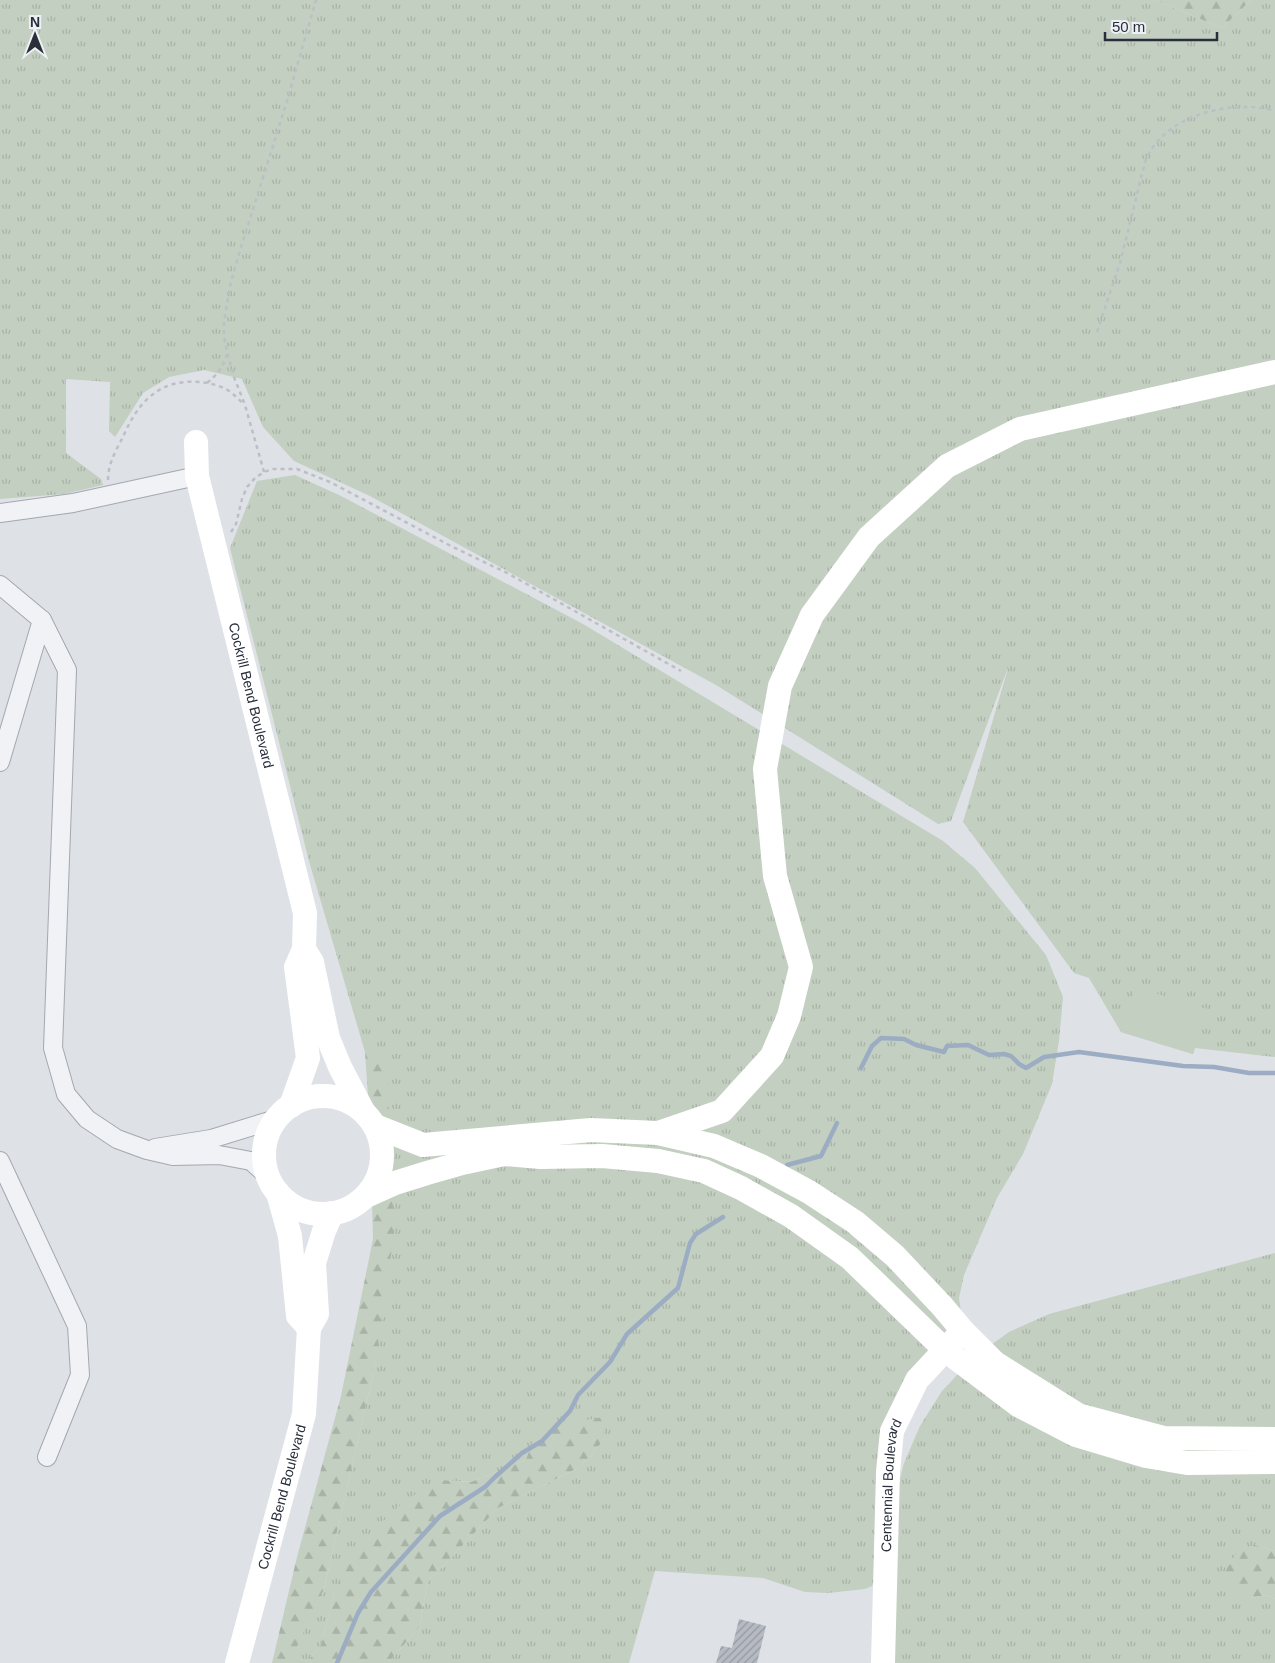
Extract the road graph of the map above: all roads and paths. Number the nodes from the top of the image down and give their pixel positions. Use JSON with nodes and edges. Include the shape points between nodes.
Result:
{"nodes":[{"id":1,"x":316,"y":0,"type":"edge"},
{"id":2,"x":1275,"y":110,"type":"edge"},
{"id":3,"x":1098,"y":332,"type":"dead end"},
{"id":4,"x":227,"y":352,"type":"junction"},
{"id":5,"x":1275,"y":372,"type":"edge"},
{"id":6,"x":207,"y":383,"type":"junction"},
{"id":7,"x":245,"y":405,"type":"junction"},
{"id":8,"x":196,"y":442,"type":"dead end"},
{"id":9,"x":264,"y":472,"type":"junction"},
{"id":10,"x":197,"y":476,"type":"junction"},
{"id":11,"x":111,"y":496,"type":"junction"},
{"id":12,"x":0,"y":513,"type":"edge"},
{"id":13,"x":213,"y":539,"type":"junction"},
{"id":14,"x":0,"y":585,"type":"edge"},
{"id":15,"x":42,"y":620,"type":"junction"},
{"id":16,"x":681,"y":671,"type":"dead end"},
{"id":17,"x":0,"y":762,"type":"edge"},
{"id":18,"x":304,"y":949,"type":"junction"},
{"id":19,"x":722,"y":1111,"type":"junction"},
{"id":20,"x":284,"y":1112,"type":"junction"},
{"id":21,"x":369,"y":1119,"type":"junction"},
{"id":22,"x":658,"y":1133,"type":"junction"},
{"id":23,"x":504,"y":1146,"type":"junction"},
{"id":24,"x":714,"y":1146,"type":"junction"},
{"id":25,"x":147,"y":1150,"type":"junction"},
{"id":26,"x":0,"y":1161,"type":"edge"},
{"id":27,"x":704,"y":1171,"type":"junction"},
{"id":28,"x":273,"y":1185,"type":"junction"},
{"id":29,"x":366,"y":1196,"type":"junction"},
{"id":30,"x":332,"y":1213,"type":"junction"},
{"id":31,"x":310,"y":1328,"type":"junction"},
{"id":32,"x":963,"y":1331,"type":"junction"},
{"id":33,"x":945,"y":1350,"type":"junction"},
{"id":34,"x":1275,"y":1440,"type":"edge"},
{"id":35,"x":46,"y":1457,"type":"dead end"},
{"id":36,"x":1275,"y":1462,"type":"edge"},
{"id":37,"x":237,"y":1663,"type":"edge"},
{"id":38,"x":883,"y":1663,"type":"edge"}],
"edges":[{"from":1,"to":4,"type":"path","via":[[230,286],[224,322]]},
{"from":2,"to":3,"type":"path","via":[[1241,107],[1204,113],[1177,125],[1156,141],[1144,162],[1120,262]]},
{"from":4,"to":6,"type":"path","via":[[224,365]]},
{"from":4,"to":7,"type":"path"},
{"from":5,"to":19,"type":"street","via":[[1020,429],[947,466],[869,537],[812,615],[780,686],[765,769],[775,876],[801,967],[789,1016],[772,1056]]},
{"from":6,"to":7,"type":"path","via":[[227,390]]},
{"from":6,"to":11,"type":"path","via":[[175,383],[151,394],[140,405],[110,464]]},
{"from":7,"to":9,"type":"path"},
{"from":8,"to":10,"type":"street","name":"Cockrill Bend Boulevard"},
{"from":9,"to":13,"type":"path","via":[[247,487],[231,532]]},
{"from":9,"to":16,"type":"path","via":[[296,469],[330,482],[509,574]]},
{"from":10,"to":11,"type":"street"},
{"from":10,"to":13,"type":"street","name":"Cockrill Bend Boulevard"},
{"from":11,"to":12,"type":"street"},
{"from":13,"to":18,"type":"street","name":"Cockrill Bend Boulevard","via":[[305,913]]},
{"from":14,"to":15,"type":"street"},
{"from":15,"to":17,"type":"street"},
{"from":15,"to":25,"type":"street","via":[[67,670],[53,1048],[66,1094],[87,1119],[117,1139]]},
{"from":18,"to":20,"type":"street","name":"Cockrill Bend Boulevard","via":[[296,967],[308,1058]]},
{"from":18,"to":21,"type":"street","name":"Cockrill Bend Boulevard","via":[[312,962],[328,1038]]},
{"from":19,"to":22,"type":"street"},
{"from":19,"to":24,"type":"street"},
{"from":20,"to":21,"type":"street","via":[[309,1098],[329,1096],[347,1101]]},
{"from":20,"to":25,"type":"street","via":[[211,1139]]},
{"from":20,"to":28,"type":"street","via":[[267,1137],[264,1157]]},
{"from":21,"to":23,"type":"street","via":[[423,1145]]},
{"from":21,"to":29,"type":"street","via":[[382,1143],[382,1162],[377,1180]]},
{"from":22,"to":23,"type":"street","via":[[591,1130]]},
{"from":22,"to":24,"type":"street"},
{"from":23,"to":27,"type":"street","via":[[540,1157],[602,1156],[658,1161]]},
{"from":23,"to":29,"type":"street"},
{"from":24,"to":27,"type":"street"},
{"from":24,"to":32,"type":"street","via":[[809,1192],[854,1222],[894,1256]]},
{"from":25,"to":28,"type":"street","via":[[173,1156],[219,1155],[251,1161]]},
{"from":26,"to":35,"type":"street","via":[[77,1326],[80,1375]]},
{"from":27,"to":33,"type":"street","via":[[792,1216],[850,1258]]},
{"from":28,"to":30,"type":"street","via":[[294,1206],[312,1213]]},
{"from":28,"to":31,"type":"street","via":[[290,1236],[298,1316]]},
{"from":29,"to":30,"type":"street","via":[[351,1207]]},
{"from":30,"to":31,"type":"street","name":"Cockrill Bend Boulevard","via":[[314,1263],[317,1314]]},
{"from":31,"to":37,"type":"street","name":"Cockrill Bend Boulevard","via":[[304,1414]]},
{"from":32,"to":33,"type":"street","name":"Centennial Boulevard"},
{"from":32,"to":34,"type":"street","via":[[995,1363],[1078,1415],[1164,1438]]},
{"from":33,"to":36,"type":"street","via":[[1018,1405],[1076,1435],[1146,1456],[1187,1462]]},
{"from":33,"to":38,"type":"street","name":"Centennial Boulevard","via":[[917,1380],[892,1431]]}]}
